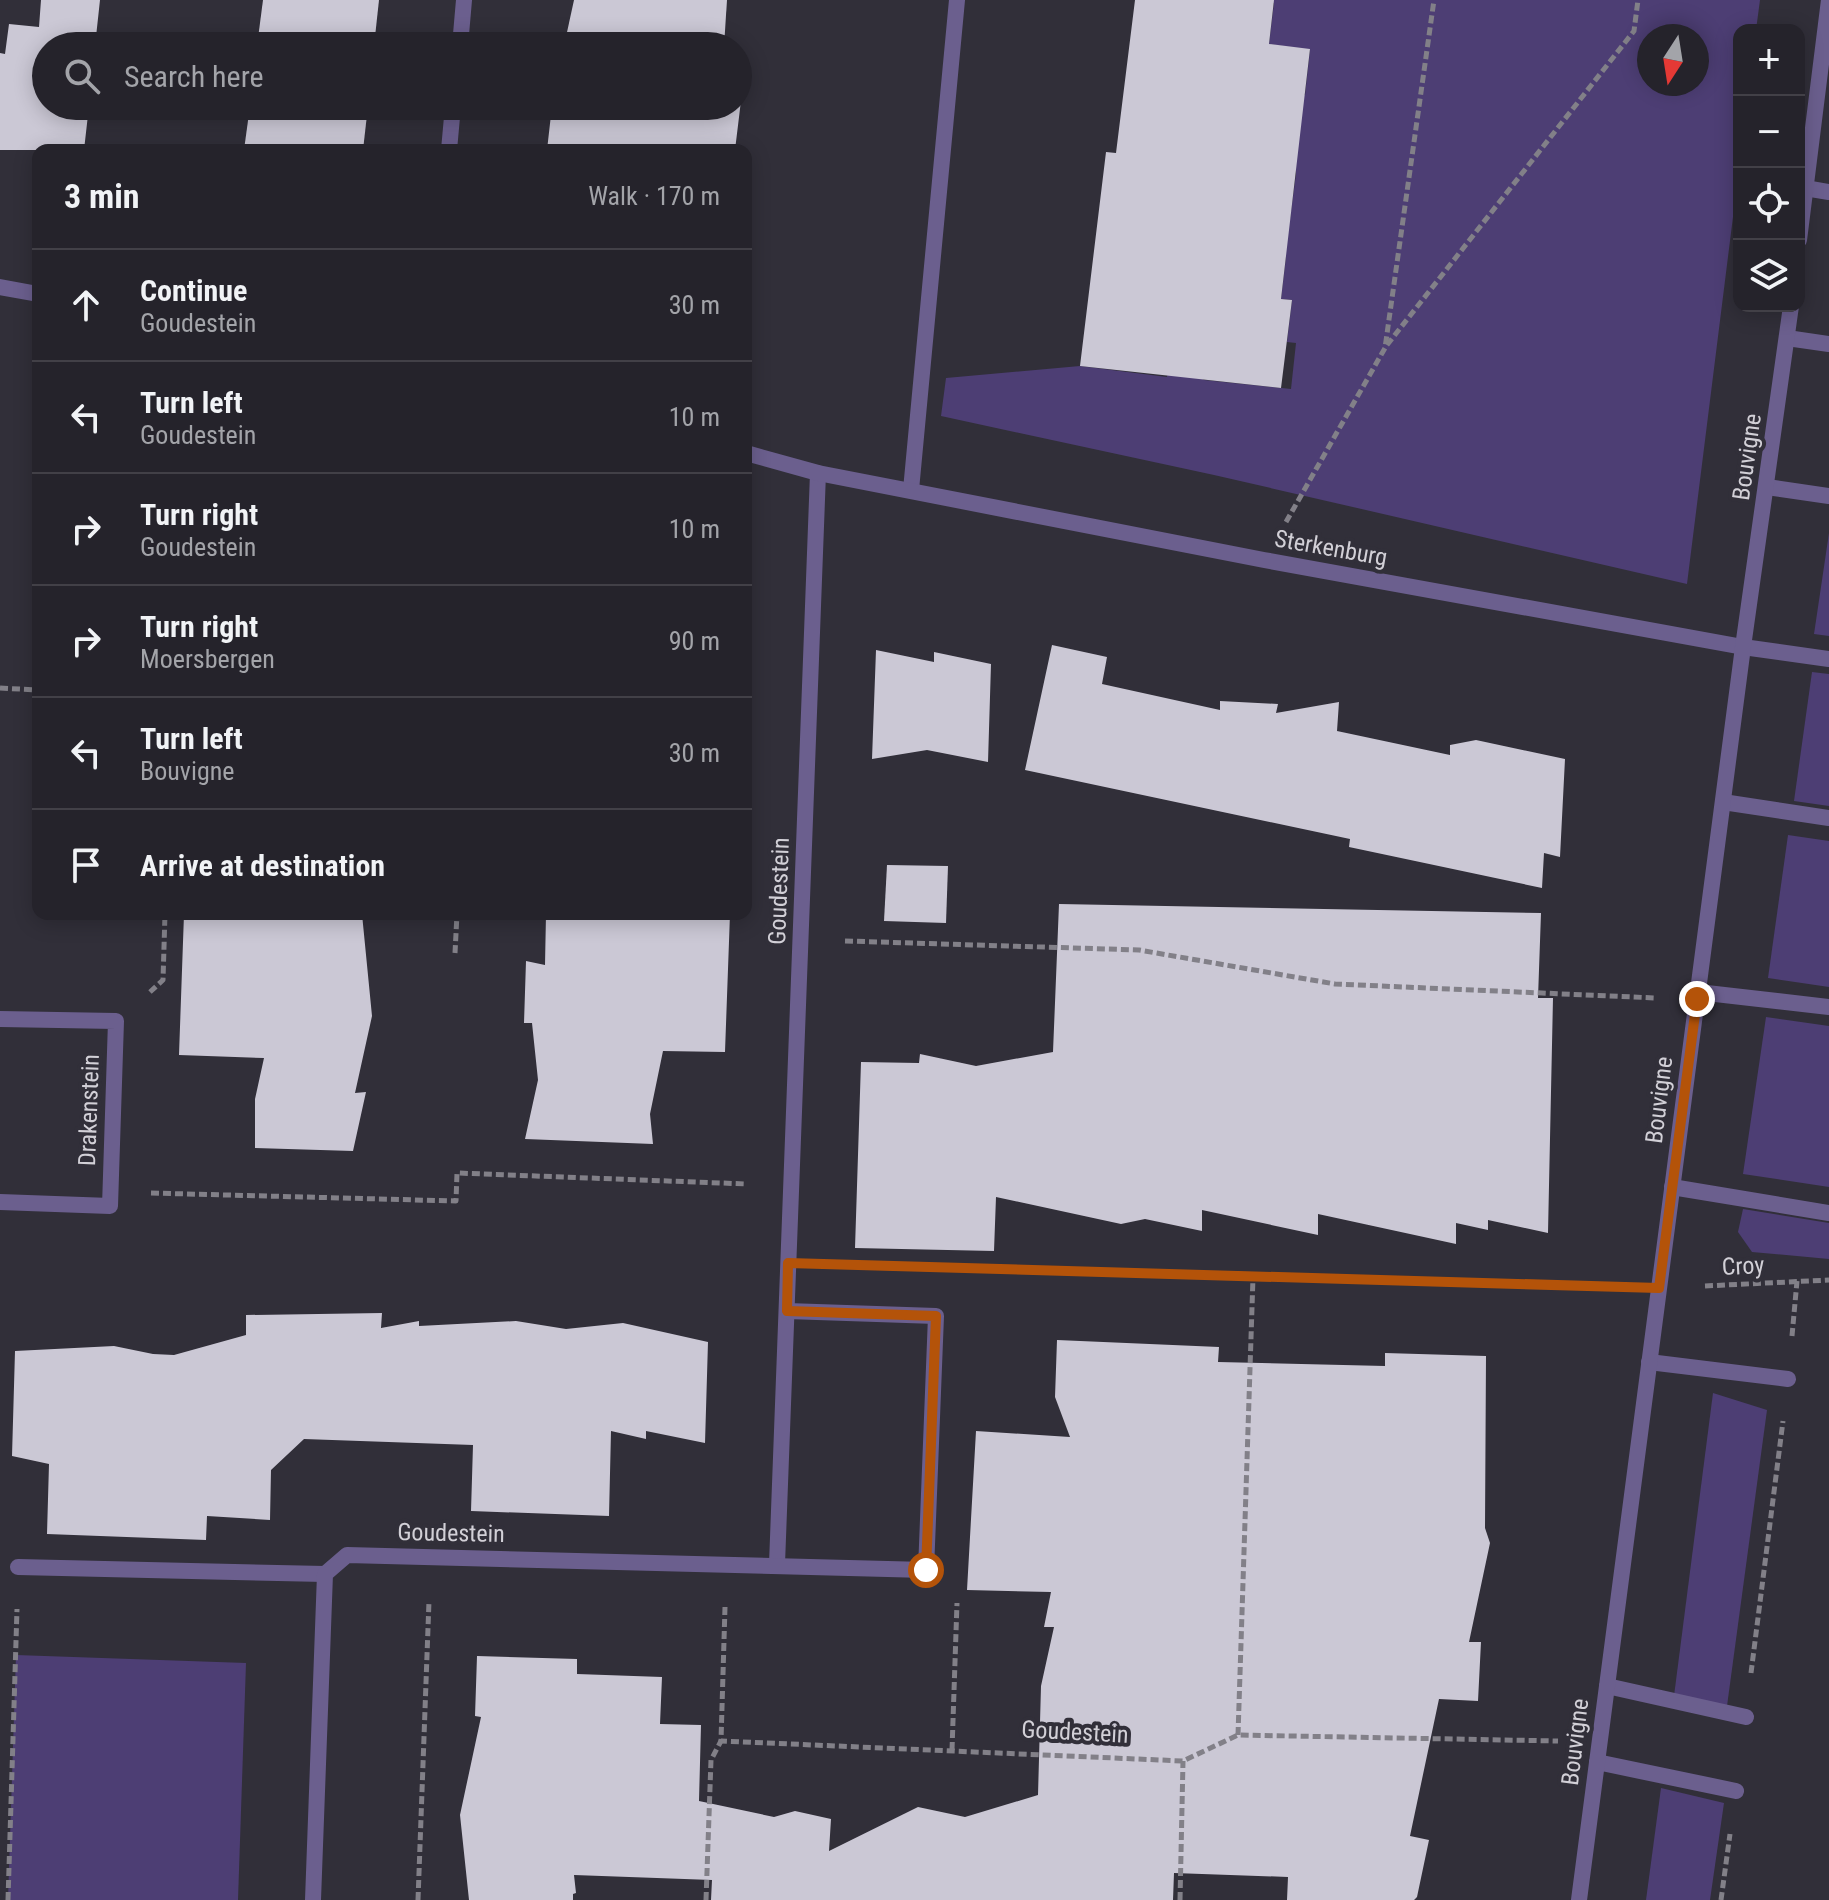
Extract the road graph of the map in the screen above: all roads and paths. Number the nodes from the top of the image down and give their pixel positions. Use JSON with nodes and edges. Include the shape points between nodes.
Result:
{"nodes":[{"id":1,"x":464,"y":0,"type":"edge"},
{"id":2,"x":957,"y":0,"type":"edge"},
{"id":3,"x":1434,"y":0,"type":"edge"},
{"id":4,"x":1638,"y":0,"type":"edge"},
{"id":5,"x":1829,"y":0,"type":"edge"},
{"id":6,"x":461,"y":32,"type":"edge"},
{"id":7,"x":1826,"y":37,"type":"edge"},
{"id":8,"x":452,"y":120,"type":"edge"},
{"id":9,"x":450,"y":144,"type":"edge"},
{"id":10,"x":1805,"y":188,"type":"joint"},
{"id":11,"x":1829,"y":192,"type":"edge"},
{"id":12,"x":0,"y":287,"type":"edge"},
{"id":13,"x":32,"y":293,"type":"edge"},
{"id":14,"x":1790,"y":312,"type":"edge"},
{"id":15,"x":1787,"y":338,"type":"junction"},
{"id":16,"x":1829,"y":344,"type":"edge"},
{"id":17,"x":1385,"y":348,"type":"junction"},
{"id":18,"x":752,"y":455,"type":"edge"},
{"id":19,"x":818,"y":473,"type":"junction"},
{"id":20,"x":1767,"y":487,"type":"junction"},
{"id":21,"x":911,"y":490,"type":"junction"},
{"id":22,"x":1829,"y":496,"type":"edge"},
{"id":23,"x":1264,"y":560,"type":"junction"},
{"id":24,"x":1743,"y":647,"type":"junction"},
{"id":25,"x":1829,"y":659,"type":"edge"},
{"id":26,"x":0,"y":688,"type":"edge"},
{"id":27,"x":32,"y":690,"type":"edge"},
{"id":28,"x":1723,"y":802,"type":"junction"},
{"id":29,"x":1829,"y":818,"type":"edge"},
{"id":30,"x":165,"y":920,"type":"edge"},
{"id":31,"x":457,"y":920,"type":"edge"},
{"id":32,"x":801,"y":940,"type":"junction"},
{"id":33,"x":455,"y":953,"type":"dead end"},
{"id":34,"x":1697,"y":996,"type":"junction"},
{"id":35,"x":1829,"y":1007,"type":"edge"},
{"id":36,"x":0,"y":1019,"type":"edge"},
{"id":37,"x":116,"y":1021,"type":"junction"},
{"id":38,"x":792,"y":1186,"type":"junction"},
{"id":39,"x":1672,"y":1187,"type":"junction"},
{"id":40,"x":110,"y":1192,"type":"junction"},
{"id":41,"x":0,"y":1202,"type":"edge"},
{"id":42,"x":1829,"y":1213,"type":"edge"},
{"id":43,"x":788,"y":1263,"type":"junction"},
{"id":44,"x":1253,"y":1277,"type":"junction"},
{"id":45,"x":1829,"y":1280,"type":"edge"},
{"id":46,"x":1797,"y":1281,"type":"junction"},
{"id":47,"x":1659,"y":1288,"type":"junction"},
{"id":48,"x":787,"y":1311,"type":"junction"},
{"id":49,"x":1649,"y":1362,"type":"junction"},
{"id":50,"x":1788,"y":1379,"type":"junction"},
{"id":51,"x":430,"y":1556,"type":"junction"},
{"id":52,"x":727,"y":1563,"type":"junction"},
{"id":53,"x":777,"y":1564,"type":"junction"},
{"id":54,"x":18,"y":1567,"type":"joint"},
{"id":55,"x":325,"y":1574,"type":"junction"},
{"id":56,"x":1607,"y":1686,"type":"junction"},
{"id":57,"x":1746,"y":1717,"type":"joint"},
{"id":58,"x":1238,"y":1735,"type":"junction"},
{"id":59,"x":721,"y":1741,"type":"junction"},
{"id":60,"x":1599,"y":1741,"type":"junction"},
{"id":61,"x":1183,"y":1761,"type":"junction"},
{"id":62,"x":1597,"y":1762,"type":"junction"},
{"id":63,"x":1736,"y":1791,"type":"joint"},
{"id":64,"x":8,"y":1900,"type":"edge"},
{"id":65,"x":313,"y":1900,"type":"edge"},
{"id":66,"x":418,"y":1900,"type":"edge"},
{"id":67,"x":706,"y":1900,"type":"edge"},
{"id":68,"x":1180,"y":1900,"type":"edge"},
{"id":69,"x":1579,"y":1900,"type":"edge"},
{"id":70,"x":1721,"y":1900,"type":"edge"}],
"edges":[{"from":1,"to":6,"type":"street"},
{"from":2,"to":21,"type":"street"},
{"from":3,"to":17,"type":"path"},
{"from":4,"to":17,"type":"path","via":[[1634,31]]},
{"from":5,"to":7,"type":"street"},
{"from":7,"to":10,"type":"street"},
{"from":8,"to":9,"type":"street"},
{"from":10,"to":11,"type":"street"},
{"from":12,"to":13,"type":"street"},
{"from":14,"to":15,"type":"street","name":"Bouvigne"},
{"from":15,"to":16,"type":"street"},
{"from":15,"to":20,"type":"street","name":"Bouvigne"},
{"from":17,"to":23,"type":"path"},
{"from":18,"to":19,"type":"street","name":"Sterkenburg"},
{"from":19,"to":21,"type":"street","name":"Sterkenburg"},
{"from":19,"to":32,"type":"street","name":"Goudestein"},
{"from":20,"to":22,"type":"street"},
{"from":20,"to":24,"type":"street","name":"Bouvigne"},
{"from":21,"to":23,"type":"street","name":"Sterkenburg"},
{"from":23,"to":24,"type":"street","name":"Sterkenburg"},
{"from":24,"to":25,"type":"street","name":"Sterkenburg"},
{"from":24,"to":28,"type":"street","name":"Bouvigne"},
{"from":26,"to":27,"type":"path"},
{"from":28,"to":29,"type":"street"},
{"from":28,"to":34,"type":"street","name":"Bouvigne"},
{"from":30,"to":37,"type":"path","via":[[163,980]]},
{"from":31,"to":33,"type":"path"},
{"from":32,"to":34,"type":"path","via":[[1139,950],[1335,984]]},
{"from":32,"to":38,"type":"street","name":"Goudestein"},
{"from":34,"to":35,"type":"street"},
{"from":34,"to":39,"type":"street","name":"Bouvigne"},
{"from":36,"to":37,"type":"street","name":"Drakenstein"},
{"from":37,"to":40,"type":"street","name":"Drakenstein"},
{"from":38,"to":40,"type":"path","via":[[457,1173],[456,1201]]},
{"from":38,"to":43,"type":"street","name":"Goudestein"},
{"from":39,"to":42,"type":"street"},
{"from":39,"to":47,"type":"street","name":"Bouvigne"},
{"from":40,"to":41,"type":"street","name":"Drakenstein","via":[[110,1206]]},
{"from":43,"to":44,"type":"path","name":"Croy"},
{"from":43,"to":48,"type":"street","name":"Goudestein"},
{"from":44,"to":47,"type":"path","name":"Croy"},
{"from":44,"to":58,"type":"path"},
{"from":45,"to":46,"type":"path","name":"Croy"},
{"from":46,"to":47,"type":"path","name":"Croy"},
{"from":46,"to":50,"type":"path"},
{"from":47,"to":49,"type":"street","name":"Bouvigne"},
{"from":48,"to":53,"type":"street","name":"Goudestein"},
{"from":48,"to":53,"type":"street","name":"Goudestein","via":[[936,1316],[927,1554],[926,1570]]},
{"from":49,"to":50,"type":"street"},
{"from":49,"to":56,"type":"street","name":"Bouvigne"},
{"from":50,"to":57,"type":"path"},
{"from":51,"to":52,"type":"street","name":"Goudestein"},
{"from":51,"to":55,"type":"street","name":"Goudestein","via":[[347,1555]]},
{"from":51,"to":66,"type":"path"},
{"from":52,"to":53,"type":"street","name":"Goudestein"},
{"from":52,"to":59,"type":"path"},
{"from":54,"to":55,"type":"street"},
{"from":54,"to":64,"type":"path"},
{"from":55,"to":65,"type":"street"},
{"from":56,"to":57,"type":"street"},
{"from":56,"to":60,"type":"street","name":"Bouvigne"},
{"from":58,"to":60,"type":"path","name":"Goudestein"},
{"from":58,"to":61,"type":"path","name":"Goudestein"},
{"from":59,"to":61,"type":"path","name":"Goudestein"},
{"from":59,"to":67,"type":"path","via":[[711,1760]]},
{"from":60,"to":62,"type":"street","name":"Bouvigne"},
{"from":61,"to":68,"type":"path"},
{"from":62,"to":63,"type":"street"},
{"from":62,"to":69,"type":"street","name":"Bouvigne"},
{"from":63,"to":70,"type":"path"}]}
